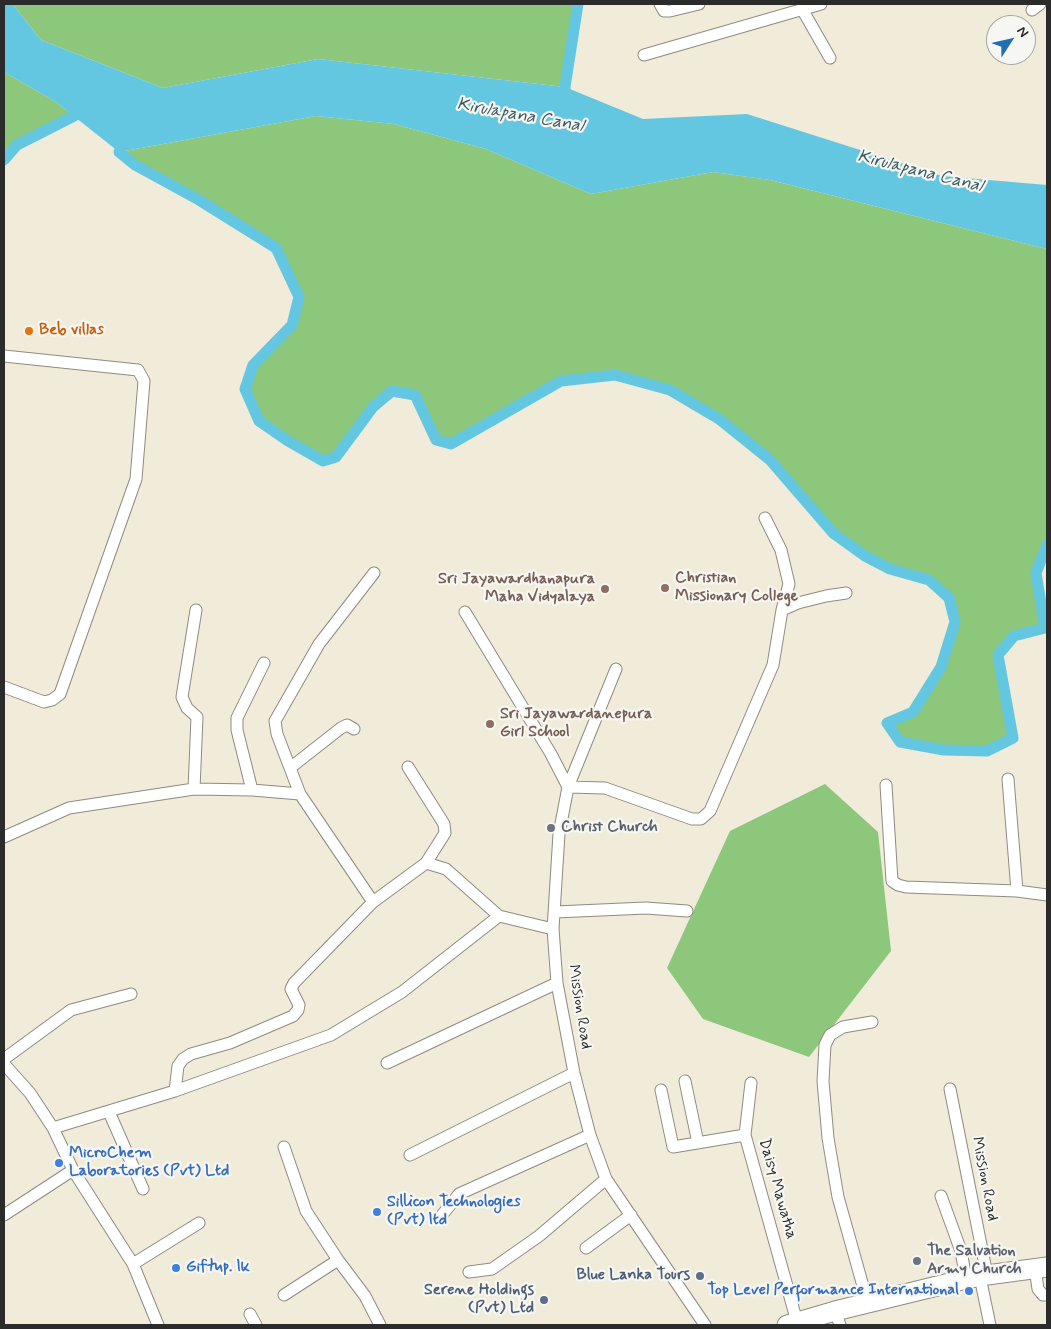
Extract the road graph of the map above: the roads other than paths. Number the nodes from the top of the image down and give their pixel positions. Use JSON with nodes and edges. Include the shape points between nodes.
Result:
{"nodes":[{"id":1,"x":660,"y":4,"type":"edge"},
{"id":2,"x":697,"y":4,"type":"edge"},
{"id":3,"x":821,"y":4,"type":"edge"},
{"id":4,"x":802,"y":9,"type":"junction"},
{"id":5,"x":644,"y":55,"type":"dead end"},
{"id":6,"x":830,"y":58,"type":"dead end"},
{"id":7,"x":4,"y":356,"type":"edge"},
{"id":8,"x":765,"y":518,"type":"dead end"},
{"id":9,"x":374,"y":573,"type":"dead end"},
{"id":10,"x":846,"y":593,"type":"dead end"},
{"id":11,"x":196,"y":610,"type":"dead end"},
{"id":12,"x":782,"y":610,"type":"junction"},
{"id":13,"x":465,"y":612,"type":"dead end"},
{"id":14,"x":264,"y":663,"type":"dead end"},
{"id":15,"x":616,"y":669,"type":"dead end"},
{"id":16,"x":4,"y":687,"type":"edge"},
{"id":17,"x":354,"y":729,"type":"dead end"},
{"id":18,"x":408,"y":767,"type":"dead end"},
{"id":19,"x":290,"y":768,"type":"junction"},
{"id":20,"x":1008,"y":779,"type":"dead end"},
{"id":21,"x":886,"y":785,"type":"dead end"},
{"id":22,"x":568,"y":787,"type":"junction"},
{"id":23,"x":194,"y":789,"type":"junction"},
{"id":24,"x":252,"y":790,"type":"junction"},
{"id":25,"x":300,"y":794,"type":"junction"},
{"id":26,"x":4,"y":837,"type":"edge"},
{"id":27,"x":426,"y":863,"type":"junction"},
{"id":28,"x":1017,"y":892,"type":"junction"},
{"id":29,"x":1047,"y":895,"type":"edge"},
{"id":30,"x":373,"y":902,"type":"junction"},
{"id":31,"x":687,"y":910,"type":"dead end"},
{"id":32,"x":555,"y":912,"type":"junction"},
{"id":33,"x":498,"y":916,"type":"junction"},
{"id":34,"x":553,"y":929,"type":"junction"},
{"id":35,"x":557,"y":983,"type":"junction"},
{"id":36,"x":131,"y":994,"type":"dead end"},
{"id":37,"x":872,"y":1022,"type":"dead end"},
{"id":38,"x":4,"y":1059,"type":"edge"},
{"id":39,"x":387,"y":1063,"type":"dead end"},
{"id":40,"x":4,"y":1064,"type":"edge"},
{"id":41,"x":574,"y":1073,"type":"junction"},
{"id":42,"x":686,"y":1081,"type":"dead end"},
{"id":43,"x":751,"y":1083,"type":"dead end"},
{"id":44,"x":950,"y":1089,"type":"dead end"},
{"id":45,"x":662,"y":1090,"type":"dead end"},
{"id":46,"x":175,"y":1091,"type":"junction"},
{"id":47,"x":109,"y":1112,"type":"junction"},
{"id":48,"x":53,"y":1128,"type":"junction"},
{"id":49,"x":590,"y":1135,"type":"junction"},
{"id":50,"x":744,"y":1135,"type":"junction"},
{"id":51,"x":698,"y":1143,"type":"junction"},
{"id":52,"x":284,"y":1147,"type":"dead end"},
{"id":53,"x":410,"y":1155,"type":"dead end"},
{"id":54,"x":73,"y":1170,"type":"junction"},
{"id":55,"x":606,"y":1179,"type":"junction"},
{"id":56,"x":144,"y":1189,"type":"dead end"},
{"id":57,"x":941,"y":1196,"type":"dead end"},
{"id":58,"x":4,"y":1215,"type":"edge"},
{"id":59,"x":442,"y":1215,"type":"dead end"},
{"id":60,"x":630,"y":1215,"type":"junction"},
{"id":61,"x":199,"y":1223,"type":"dead end"},
{"id":62,"x":586,"y":1248,"type":"dead end"},
{"id":63,"x":338,"y":1260,"type":"junction"},
{"id":64,"x":133,"y":1264,"type":"junction"},
{"id":65,"x":1041,"y":1267,"type":"edge"},
{"id":66,"x":469,"y":1272,"type":"dead end"},
{"id":67,"x":978,"y":1277,"type":"junction"},
{"id":68,"x":284,"y":1295,"type":"dead end"},
{"id":69,"x":1047,"y":1295,"type":"edge"},
{"id":70,"x":868,"y":1304,"type":"junction"},
{"id":71,"x":837,"y":1318,"type":"edge"},
{"id":72,"x":792,"y":1324,"type":"edge"},
{"id":73,"x":158,"y":1325,"type":"edge"},
{"id":74,"x":380,"y":1325,"type":"edge"},
{"id":75,"x":705,"y":1325,"type":"edge"},
{"id":76,"x":990,"y":1325,"type":"edge"}],
"edges":[{"from":1,"to":2,"type":"street","via":[[664,11],[670,11]]},
{"from":3,"to":4,"type":"street"},
{"from":4,"to":5,"type":"street"},
{"from":4,"to":6,"type":"street"},
{"from":7,"to":16,"type":"street","via":[[138,370],[144,381],[136,479],[60,694],[44,702]]},
{"from":8,"to":12,"type":"street","via":[[781,550],[789,584]]},
{"from":9,"to":19,"type":"street","via":[[319,644],[275,721]]},
{"from":10,"to":12,"type":"street","via":[[798,603]]},
{"from":11,"to":23,"type":"street","via":[[182,697],[187,708],[197,717]]},
{"from":12,"to":22,"type":"street","via":[[772,665],[710,811],[701,818],[692,819],[605,788]]},
{"from":13,"to":22,"type":"street"},
{"from":14,"to":24,"type":"street","via":[[237,718]]},
{"from":15,"to":22,"type":"street","name":"Mission Road"},
{"from":17,"to":19,"type":"street","via":[[347,725],[341,728]]},
{"from":18,"to":27,"type":"street","via":[[444,824],[445,833]]},
{"from":19,"to":25,"type":"street"},
{"from":20,"to":28,"type":"street"},
{"from":21,"to":28,"type":"street","via":[[892,881],[906,888]]},
{"from":22,"to":32,"type":"street","name":"Mission Road","via":[[559,834]]},
{"from":23,"to":24,"type":"street"},
{"from":23,"to":26,"type":"street","via":[[68,808]]},
{"from":24,"to":25,"type":"street"},
{"from":25,"to":30,"type":"street"},
{"from":27,"to":30,"type":"street"},
{"from":27,"to":33,"type":"street","via":[[446,869]]},
{"from":28,"to":29,"type":"street"},
{"from":30,"to":46,"type":"street","via":[[294,983],[291,989],[299,1005],[293,1016],[183,1059],[178,1066]]},
{"from":31,"to":32,"type":"street","via":[[646,908]]},
{"from":32,"to":34,"type":"street","name":"Mission Road"},
{"from":33,"to":34,"type":"street"},
{"from":33,"to":46,"type":"street","via":[[402,992],[331,1035]]},
{"from":34,"to":35,"type":"street","name":"Mission Road"},
{"from":35,"to":39,"type":"street"},
{"from":35,"to":41,"type":"street","name":"Mission Road"},
{"from":36,"to":38,"type":"street","via":[[71,1010]]},
{"from":37,"to":70,"type":"street","via":[[842,1027],[830,1036],[825,1044],[823,1081],[838,1197]]},
{"from":40,"to":48,"type":"street","via":[[30,1093]]},
{"from":41,"to":49,"type":"street","name":"Mission Road"},
{"from":41,"to":53,"type":"street"},
{"from":42,"to":51,"type":"street"},
{"from":43,"to":50,"type":"street"},
{"from":44,"to":67,"type":"street","name":"Mission Road"},
{"from":45,"to":51,"type":"street","name":"Daisy Mawatha","via":[[674,1147]]},
{"from":46,"to":47,"type":"street"},
{"from":47,"to":48,"type":"street"},
{"from":47,"to":56,"type":"street"},
{"from":48,"to":54,"type":"street"},
{"from":49,"to":55,"type":"street","name":"Mission Road"},
{"from":49,"to":59,"type":"street","via":[[459,1194]]},
{"from":50,"to":51,"type":"street","name":"Daisy Mawatha"},
{"from":50,"to":72,"type":"street","name":"Daisy Mawatha"},
{"from":52,"to":63,"type":"street","via":[[306,1212]]},
{"from":54,"to":58,"type":"street"},
{"from":54,"to":64,"type":"street"},
{"from":55,"to":60,"type":"street","name":"Mission Road"},
{"from":55,"to":66,"type":"street","via":[[539,1236],[492,1269]]},
{"from":57,"to":67,"type":"street","via":[[961,1251]]},
{"from":60,"to":62,"type":"street"},
{"from":60,"to":75,"type":"street","name":"Mission Road"},
{"from":61,"to":64,"type":"street"},
{"from":63,"to":68,"type":"street"},
{"from":63,"to":74,"type":"street","via":[[365,1296]]},
{"from":64,"to":73,"type":"street"},
{"from":65,"to":67,"type":"main road"},
{"from":65,"to":69,"type":"street","via":[[1038,1289]]},
{"from":67,"to":70,"type":"main road"},
{"from":67,"to":76,"type":"street"},
{"from":70,"to":71,"type":"main road"},
{"from":71,"to":72,"type":"main road"}]}
